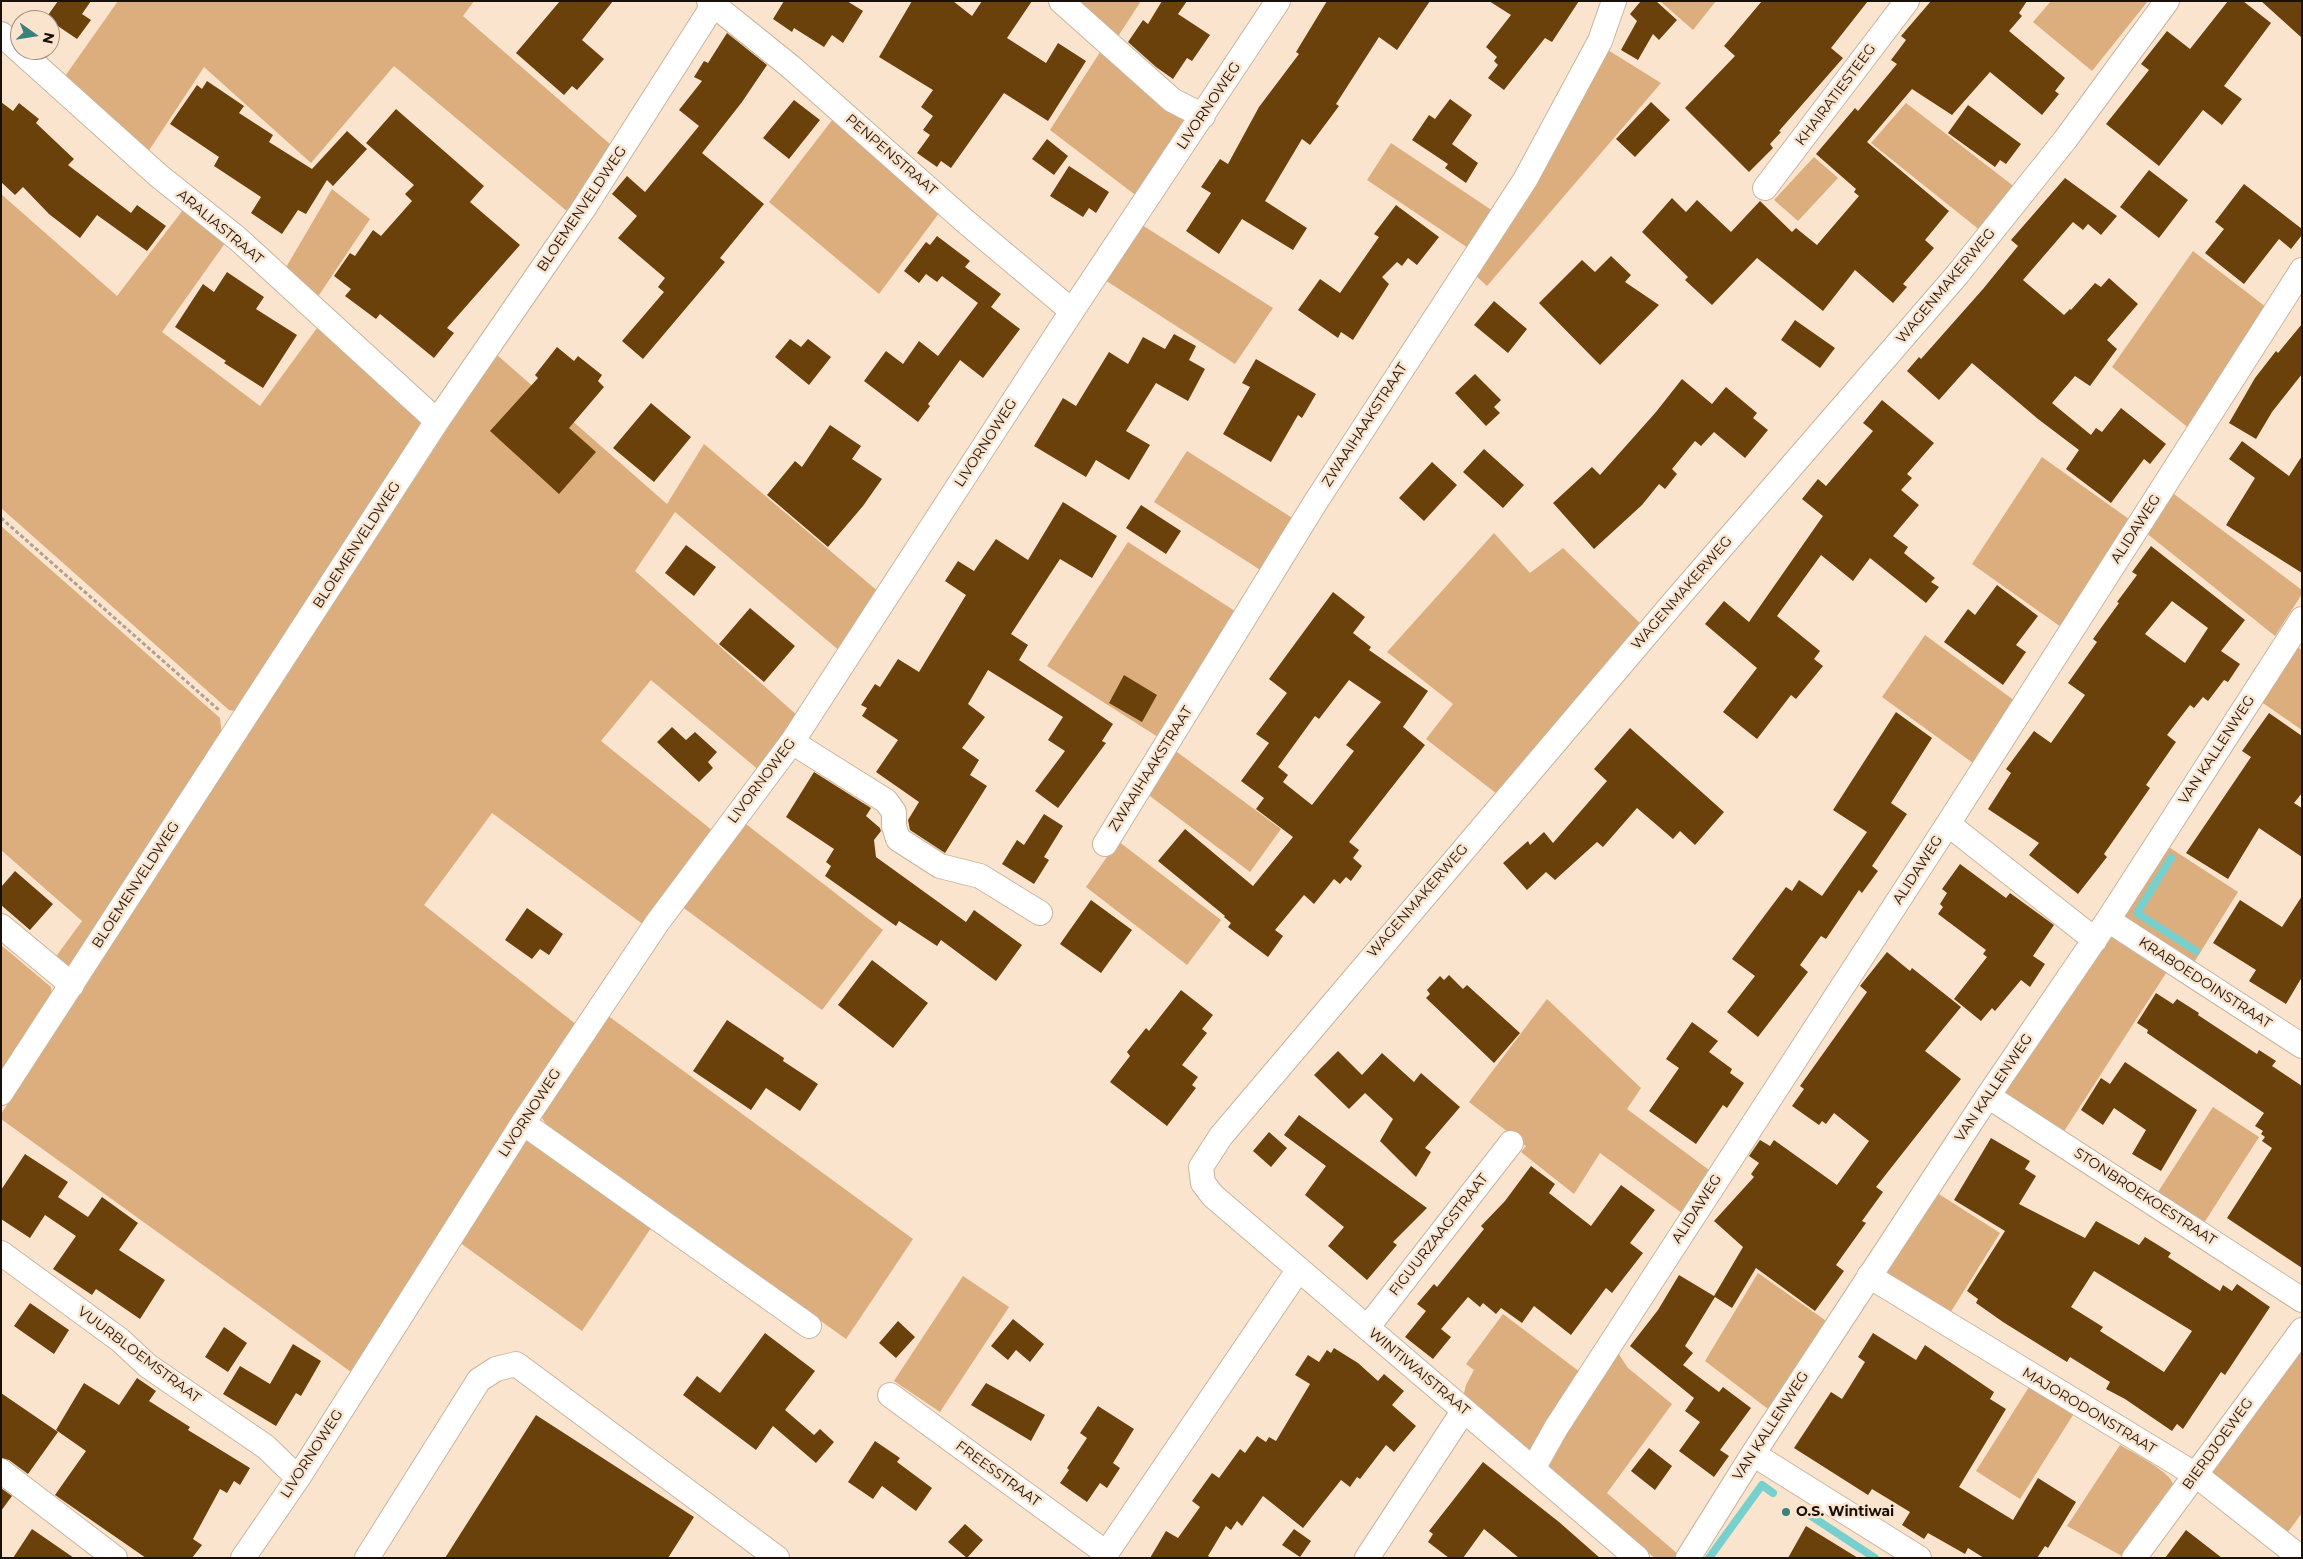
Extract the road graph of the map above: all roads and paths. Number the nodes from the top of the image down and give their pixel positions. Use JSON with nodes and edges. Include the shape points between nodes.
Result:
{"nodes":[{"id":1,"x":1061,"y":1,"type":"edge"},
{"id":2,"x":1278,"y":1,"type":"edge"},
{"id":3,"x":1614,"y":1,"type":"edge"},
{"id":4,"x":1907,"y":1,"type":"edge"},
{"id":5,"x":2167,"y":1,"type":"edge"},
{"id":6,"x":713,"y":3,"type":"edge"},
{"id":7,"x":1,"y":34,"type":"edge"},
{"id":8,"x":1203,"y":116,"type":"junction"},
{"id":9,"x":1765,"y":188,"type":"dead end"},
{"id":10,"x":2302,"y":270,"type":"edge"},
{"id":11,"x":1072,"y":312,"type":"junction"},
{"id":12,"x":437,"y":421,"type":"junction"},
{"id":13,"x":1,"y":518,"type":"edge"},
{"id":14,"x":2302,"y":619,"type":"edge"},
{"id":15,"x":241,"y":725,"type":"junction"},
{"id":16,"x":792,"y":742,"type":"junction"},
{"id":17,"x":1948,"y":824,"type":"junction"},
{"id":18,"x":1105,"y":844,"type":"dead end"},
{"id":19,"x":1040,"y":914,"type":"dead end"},
{"id":20,"x":2108,"y":920,"type":"junction"},
{"id":21,"x":1,"y":926,"type":"edge"},
{"id":22,"x":2094,"y":940,"type":"junction"},
{"id":23,"x":72,"y":985,"type":"junction"},
{"id":24,"x":2302,"y":1046,"type":"edge"},
{"id":25,"x":1,"y":1093,"type":"edge"},
{"id":26,"x":1988,"y":1096,"type":"junction"},
{"id":27,"x":523,"y":1123,"type":"junction"},
{"id":28,"x":1511,"y":1143,"type":"dead end"},
{"id":29,"x":1203,"y":1183,"type":"joint"},
{"id":30,"x":1,"y":1253,"type":"edge"},
{"id":31,"x":1299,"y":1269,"type":"junction"},
{"id":32,"x":1869,"y":1276,"type":"junction"},
{"id":33,"x":2302,"y":1300,"type":"edge"},
{"id":34,"x":808,"y":1326,"type":"dead end"},
{"id":35,"x":1367,"y":1328,"type":"junction"},
{"id":36,"x":2302,"y":1330,"type":"edge"},
{"id":37,"x":890,"y":1396,"type":"dead end"},
{"id":38,"x":1464,"y":1410,"type":"junction"},
{"id":39,"x":1753,"y":1454,"type":"junction"},
{"id":40,"x":1534,"y":1469,"type":"junction"},
{"id":41,"x":1,"y":1471,"type":"edge"},
{"id":42,"x":2196,"y":1475,"type":"junction"},
{"id":43,"x":298,"y":1478,"type":"junction"},
{"id":44,"x":1104,"y":1555,"type":"edge"},
{"id":45,"x":115,"y":1558,"type":"edge"},
{"id":46,"x":243,"y":1558,"type":"edge"},
{"id":47,"x":367,"y":1558,"type":"edge"},
{"id":48,"x":777,"y":1558,"type":"edge"},
{"id":49,"x":1367,"y":1558,"type":"edge"},
{"id":50,"x":1638,"y":1558,"type":"edge"},
{"id":51,"x":1688,"y":1558,"type":"edge"},
{"id":52,"x":1919,"y":1558,"type":"edge"},
{"id":53,"x":2134,"y":1558,"type":"edge"},
{"id":54,"x":2300,"y":1558,"type":"edge"}],
"edges":[{"from":1,"to":8,"type":"street","via":[[1172,100]]},
{"from":2,"to":8,"type":"street","name":"LIVORNOWEG"},
{"from":3,"to":18,"type":"street","name":"ZWAAIHAAKSTRAAT","via":[[1600,41],[1525,180],[1315,503]]},
{"from":4,"to":9,"type":"street","name":"KHAIRATIESTEEG"},
{"from":5,"to":29,"type":"street","name":"WAGENMAKERWEG","via":[[2065,140],[1957,275],[1654,625],[1221,1136],[1201,1167]]},
{"from":6,"to":11,"type":"street","name":"PENPENSTRAAT","via":[[791,66]]},
{"from":6,"to":12,"type":"street","name":"BLOEMENVELDWEG","via":[[584,208]]},
{"from":7,"to":12,"type":"street","name":"ARALIASTRAAT","via":[[158,176],[238,238]]},
{"from":8,"to":11,"type":"street","name":"LIVORNOWEG"},
{"from":10,"to":17,"type":"street","name":"ALIDAWEG"},
{"from":11,"to":16,"type":"street","name":"LIVORNOWEG"},
{"from":12,"to":15,"type":"street","name":"BLOEMENVELDWEG"},
{"from":13,"to":15,"type":"path","via":[[215,707]]},
{"from":14,"to":20,"type":"street","name":"VAN KALLENWEG"},
{"from":15,"to":23,"type":"street","name":"BLOEMENVELDWEG"},
{"from":16,"to":19,"type":"street","via":[[886,801],[894,812],[898,839],[940,866],[980,876]]},
{"from":16,"to":27,"type":"street","name":"LIVORNOWEG","via":[[657,923]]},
{"from":17,"to":22,"type":"street"},
{"from":17,"to":40,"type":"street","name":"ALIDAWEG","via":[[1556,1428]]},
{"from":20,"to":22,"type":"street","name":"VAN KALLENWEG"},
{"from":20,"to":24,"type":"street","name":"KRABOEDOINSTRAAT"},
{"from":21,"to":23,"type":"street"},
{"from":22,"to":26,"type":"street","name":"VAN KALLENWEG"},
{"from":23,"to":25,"type":"street","name":"BLOEMENVELDWEG"},
{"from":26,"to":32,"type":"street","name":"VAN KALLENWEG"},
{"from":26,"to":33,"type":"street","name":"STONBROEKOESTRAAT"},
{"from":27,"to":34,"type":"street"},
{"from":27,"to":43,"type":"street","name":"LIVORNOWEG"},
{"from":28,"to":35,"type":"street","name":"FIGUURZAAGSTRAAT"},
{"from":29,"to":31,"type":"street","name":"WINTIWAISTRAAT","via":[[1213,1196]]},
{"from":30,"to":43,"type":"street","name":"VUURBLOEMSTRAAT","via":[[120,1340],[148,1366],[266,1447]]},
{"from":31,"to":35,"type":"street","name":"WINTIWAISTRAAT"},
{"from":31,"to":44,"type":"street"},
{"from":32,"to":39,"type":"street","name":"VAN KALLENWEG"},
{"from":32,"to":42,"type":"street","name":"MAJORODONSTRAAT"},
{"from":35,"to":38,"type":"street","name":"WINTIWAISTRAAT"},
{"from":36,"to":42,"type":"street","name":"BIERDJOEWEG"},
{"from":37,"to":44,"type":"street","name":"FREESSTRAAT"},
{"from":38,"to":40,"type":"street","name":"WINTIWAISTRAAT"},
{"from":38,"to":49,"type":"street"},
{"from":39,"to":51,"type":"street","name":"VAN KALLENWEG"},
{"from":39,"to":52,"type":"street"},
{"from":40,"to":50,"type":"street","name":"WINTIWAISTRAAT"},
{"from":41,"to":45,"type":"street"},
{"from":42,"to":53,"type":"street","name":"BIERDJOEWEG"},
{"from":42,"to":54,"type":"street","name":"MAJORODONSTRAAT"},
{"from":43,"to":46,"type":"street","name":"LIVORNOWEG"},
{"from":47,"to":48,"type":"street","via":[[479,1380],[496,1369],[516,1364]]}]}
